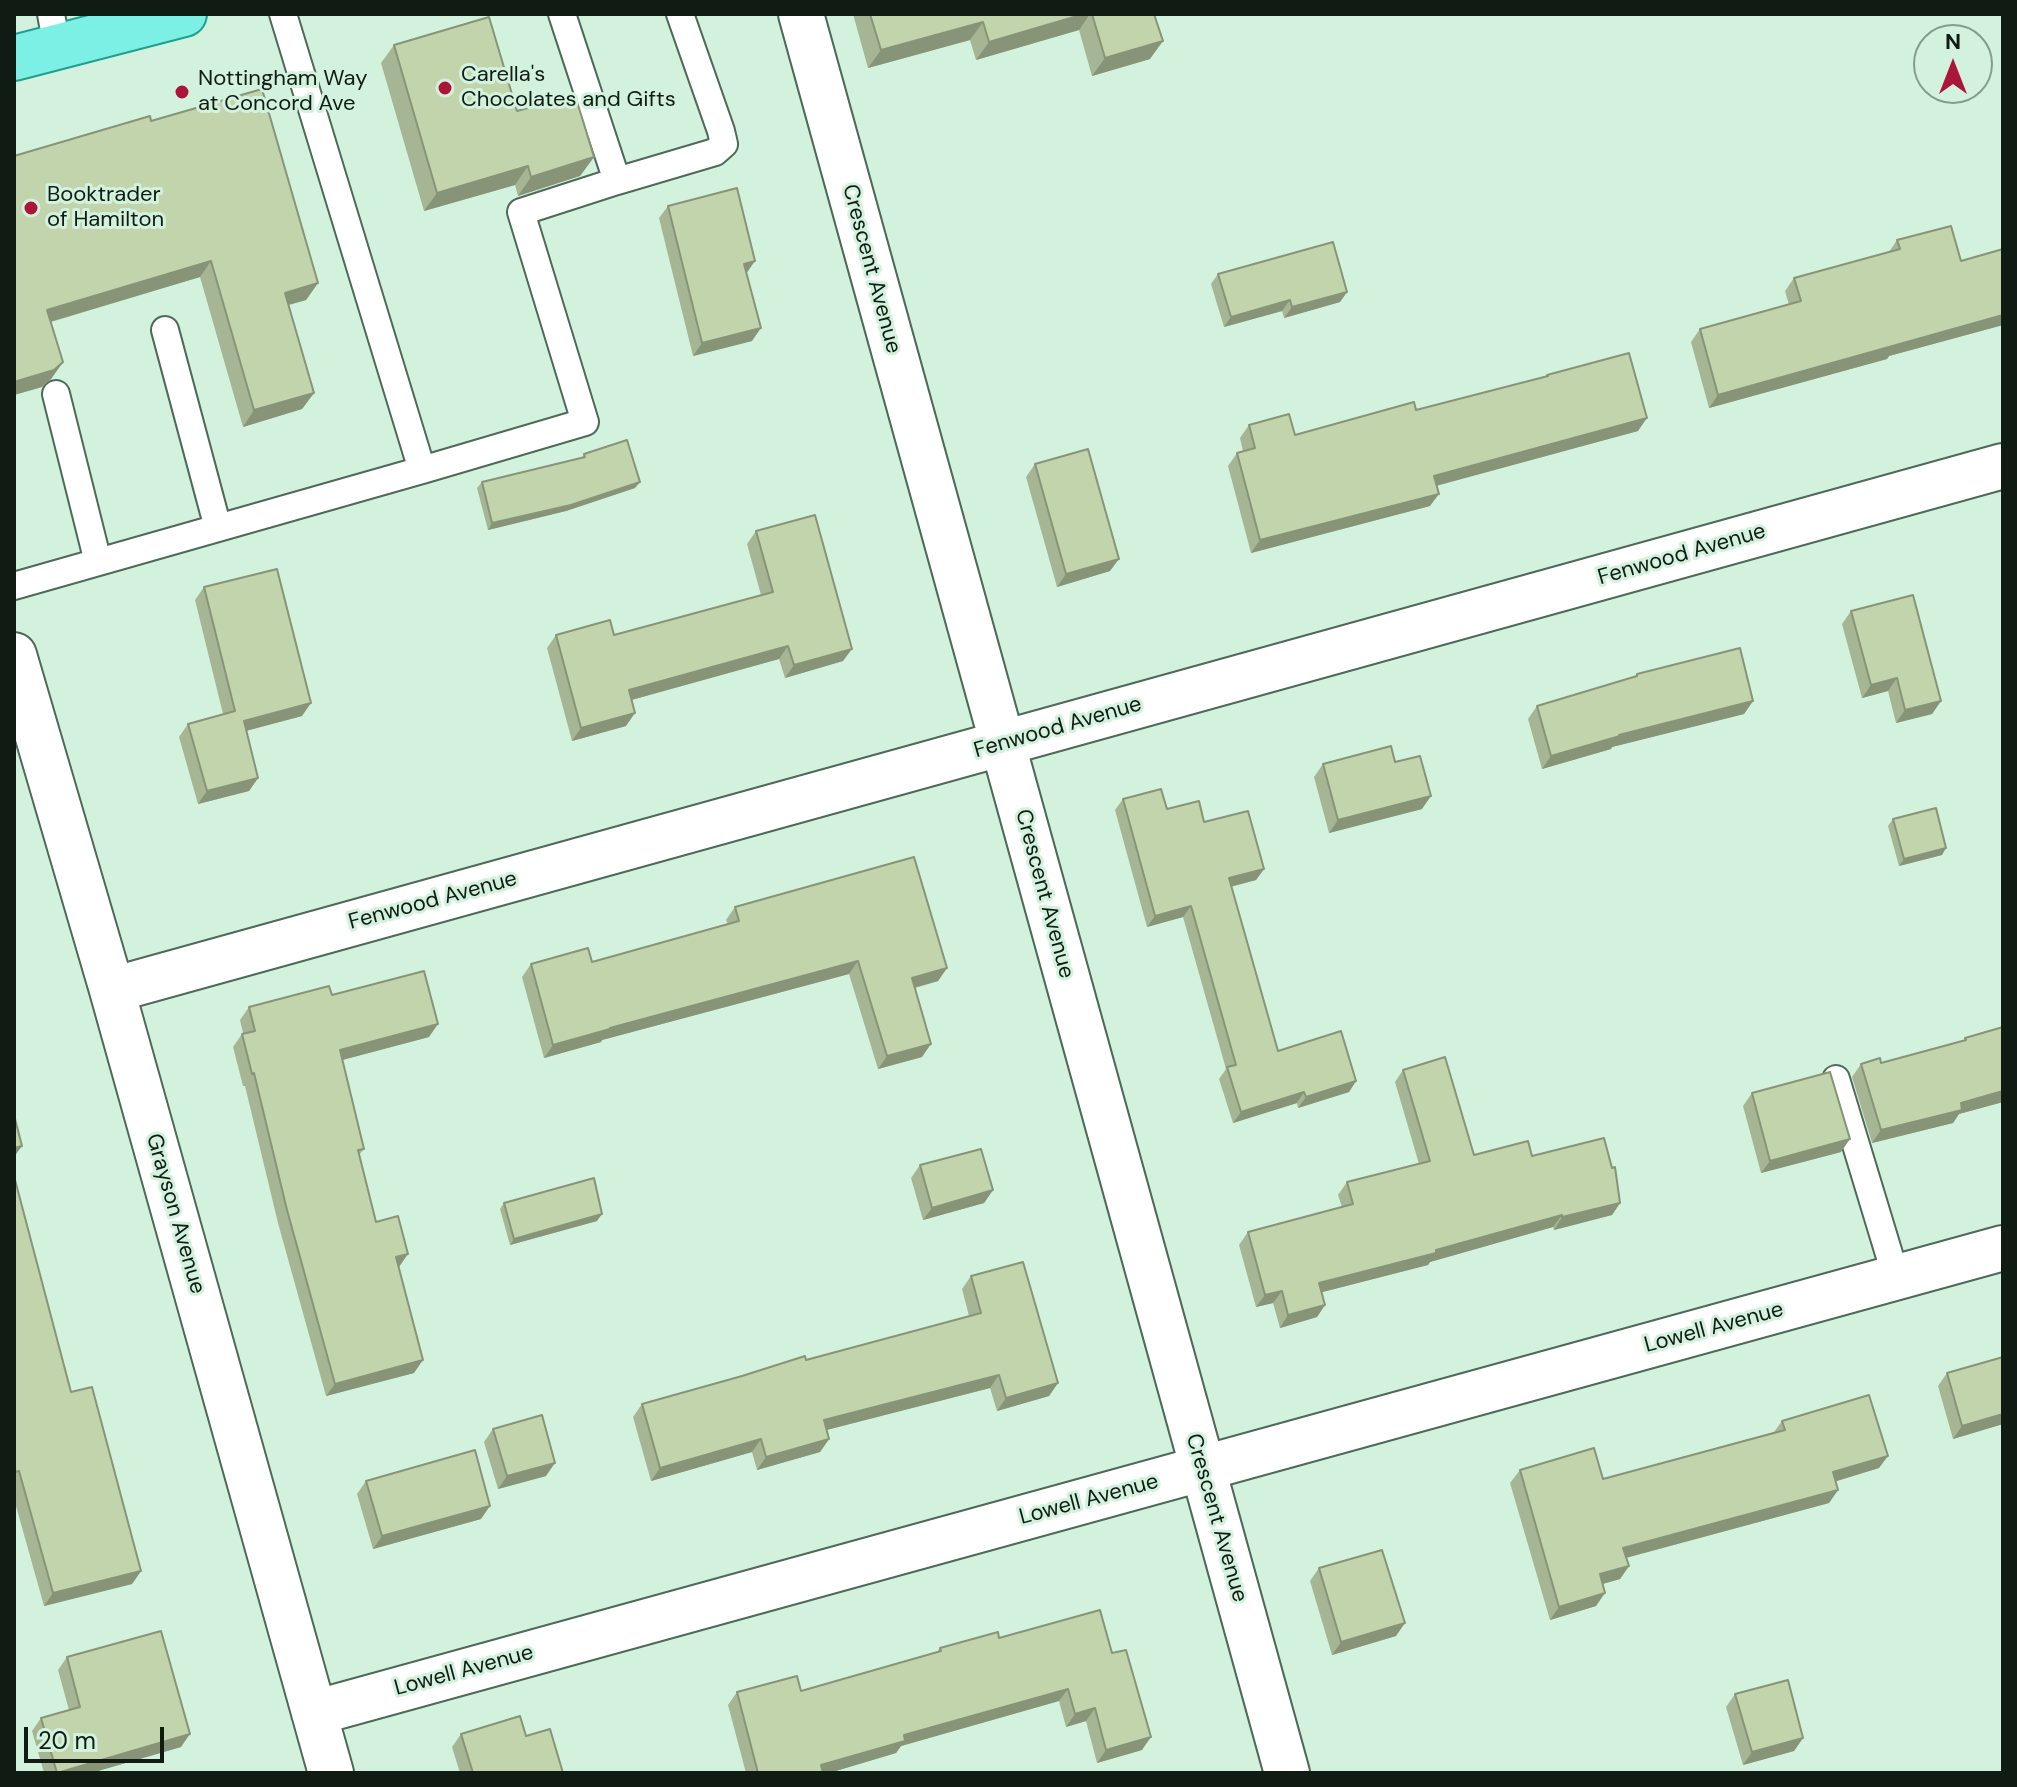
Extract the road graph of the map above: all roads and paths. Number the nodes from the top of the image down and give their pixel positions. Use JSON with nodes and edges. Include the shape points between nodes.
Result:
{"nodes":[{"id":1,"x":184,"y":14,"type":"edge"},
{"id":2,"x":283,"y":14,"type":"edge"},
{"id":3,"x":562,"y":14,"type":"edge"},
{"id":4,"x":680,"y":14,"type":"edge"},
{"id":5,"x":801,"y":14,"type":"edge"},
{"id":6,"x":54,"y":30,"type":"edge"},
{"id":7,"x":14,"y":58,"type":"edge"},
{"id":8,"x":617,"y":181,"type":"junction"},
{"id":9,"x":165,"y":330,"type":"dead end"},
{"id":10,"x":56,"y":394,"type":"edge"},
{"id":11,"x":2003,"y":466,"type":"edge"},
{"id":12,"x":422,"y":470,"type":"junction"},
{"id":13,"x":218,"y":528,"type":"junction"},
{"id":14,"x":98,"y":562,"type":"junction"},
{"id":15,"x":14,"y":586,"type":"edge"},
{"id":16,"x":14,"y":655,"type":"edge"},
{"id":17,"x":1002,"y":744,"type":"junction"},
{"id":18,"x":112,"y":990,"type":"junction"},
{"id":19,"x":1836,"y":1079,"type":"edge"},
{"id":20,"x":2003,"y":1248,"type":"edge"},
{"id":21,"x":1896,"y":1277,"type":"junction"},
{"id":22,"x":1202,"y":1468,"type":"junction"},
{"id":23,"x":314,"y":1713,"type":"junction"},
{"id":24,"x":331,"y":1773,"type":"edge"},
{"id":25,"x":1287,"y":1773,"type":"edge"}],
"edges":[{"from":1,"to":6,"type":"main road"},
{"from":2,"to":12,"type":"lane"},
{"from":3,"to":8,"type":"lane"},
{"from":4,"to":8,"type":"lane","via":[[724,144],[715,152]]},
{"from":5,"to":17,"type":"street","name":"Crescent Avenue"},
{"from":6,"to":7,"type":"main road"},
{"from":8,"to":12,"type":"lane","via":[[521,212],[585,422]]},
{"from":9,"to":13,"type":"lane"},
{"from":10,"to":14,"type":"lane"},
{"from":11,"to":17,"type":"street","name":"Fenwood Avenue"},
{"from":12,"to":13,"type":"lane"},
{"from":13,"to":14,"type":"lane"},
{"from":14,"to":15,"type":"lane"},
{"from":16,"to":18,"type":"street","name":"Grayson Avenue"},
{"from":17,"to":18,"type":"street","name":"Fenwood Avenue"},
{"from":17,"to":22,"type":"street","name":"Crescent Avenue"},
{"from":18,"to":23,"type":"street","name":"Grayson Avenue"},
{"from":19,"to":21,"type":"lane"},
{"from":20,"to":21,"type":"street","name":"Lowell Avenue"},
{"from":21,"to":22,"type":"street","name":"Lowell Avenue"},
{"from":22,"to":23,"type":"street","name":"Lowell Avenue"},
{"from":22,"to":25,"type":"street","name":"Crescent Avenue"},
{"from":23,"to":24,"type":"street","name":"Grayson Avenue"}]}
